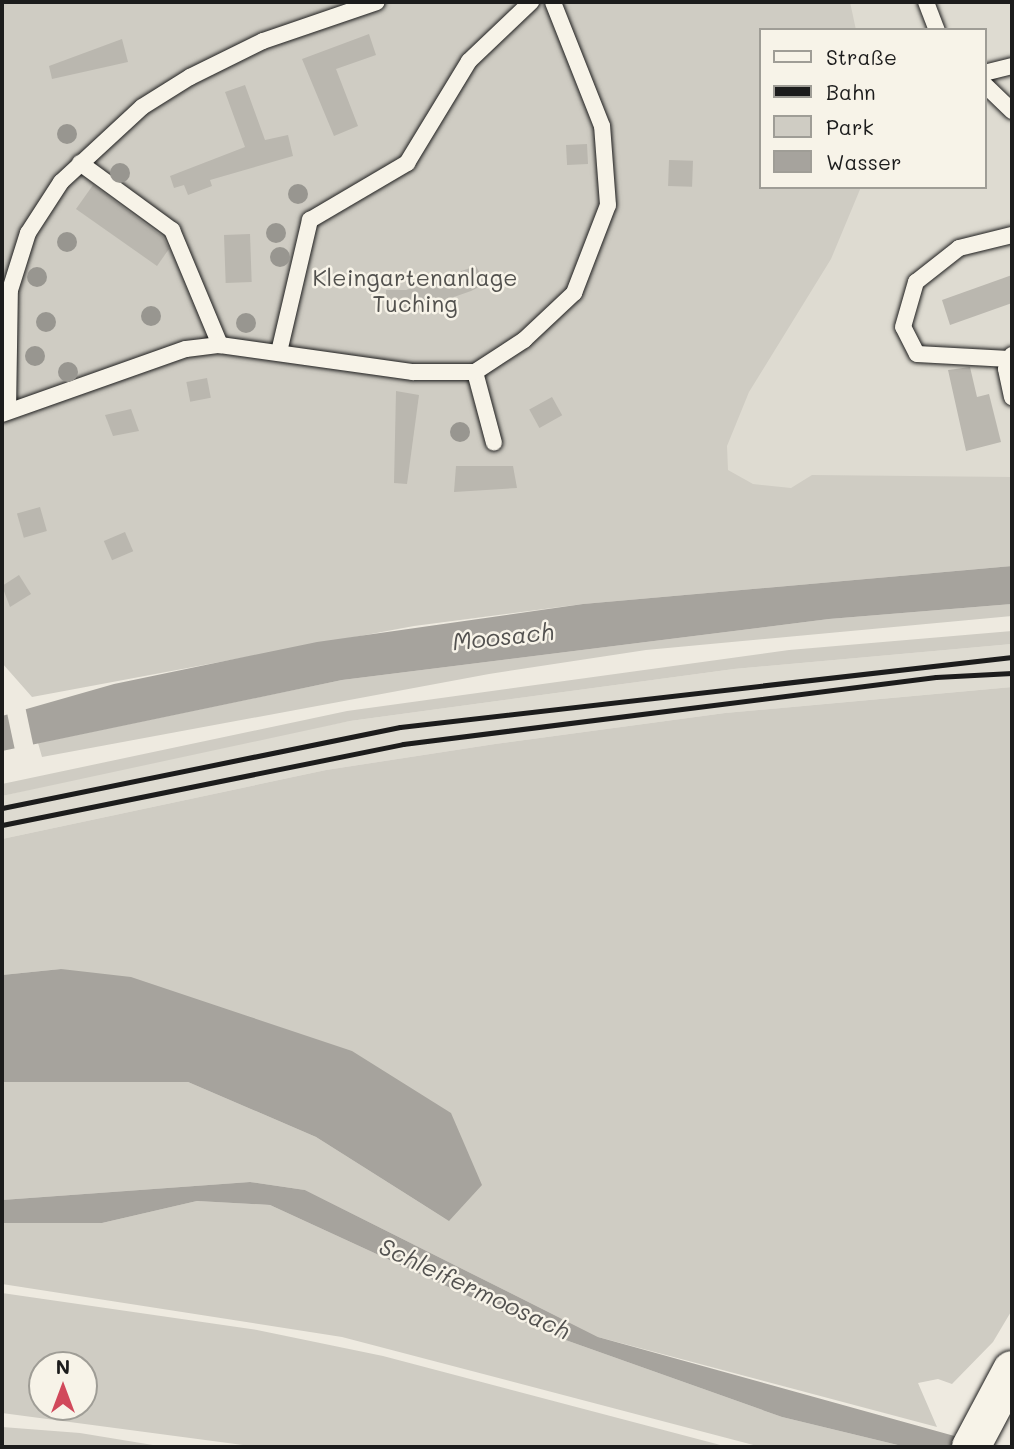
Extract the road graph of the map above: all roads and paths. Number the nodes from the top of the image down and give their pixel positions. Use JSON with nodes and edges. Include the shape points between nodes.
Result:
{"nodes":[{"id":1,"x":377,"y":2,"type":"edge"},
{"id":2,"x":531,"y":2,"type":"edge"},
{"id":3,"x":553,"y":2,"type":"edge"},
{"id":4,"x":926,"y":2,"type":"edge"},
{"id":5,"x":936,"y":28,"type":"edge"},
{"id":6,"x":1012,"y":66,"type":"edge"},
{"id":7,"x":986,"y":72,"type":"edge"},
{"id":8,"x":986,"y":86,"type":"edge"},
{"id":9,"x":1012,"y":111,"type":"edge"},
{"id":10,"x":80,"y":163,"type":"junction"},
{"id":11,"x":1012,"y":235,"type":"edge"},
{"id":12,"x":220,"y":345,"type":"junction"},
{"id":13,"x":279,"y":352,"type":"junction"},
{"id":14,"x":1011,"y":357,"type":"edge"},
{"id":15,"x":475,"y":372,"type":"junction"},
{"id":16,"x":1012,"y":397,"type":"edge"},
{"id":17,"x":5,"y":412,"type":"edge"},
{"id":18,"x":494,"y":443,"type":"dead end"},
{"id":19,"x":1003,"y":1385,"type":"edge"},
{"id":20,"x":971,"y":1447,"type":"edge"}],
"edges":[{"from":1,"to":10,"type":"lane","via":[[262,41],[190,77],[142,107]]},
{"from":2,"to":13,"type":"lane","via":[[469,61],[407,163],[310,220]]},
{"from":3,"to":15,"type":"lane","via":[[603,126],[608,205],[574,293],[524,340]]},
{"from":4,"to":5,"type":"lane"},
{"from":6,"to":7,"type":"lane"},
{"from":8,"to":9,"type":"lane"},
{"from":10,"to":12,"type":"lane","via":[[172,230]]},
{"from":10,"to":17,"type":"lane","via":[[45,203],[18,259],[8,323]]},
{"from":11,"to":14,"type":"lane","via":[[959,248],[916,282],[903,327],[917,354]]},
{"from":12,"to":13,"type":"lane"},
{"from":12,"to":17,"type":"lane","via":[[186,349]]},
{"from":13,"to":15,"type":"lane","via":[[413,372]]},
{"from":14,"to":16,"type":"lane"},
{"from":15,"to":18,"type":"lane"},
{"from":19,"to":20,"type":"main road"}]}
